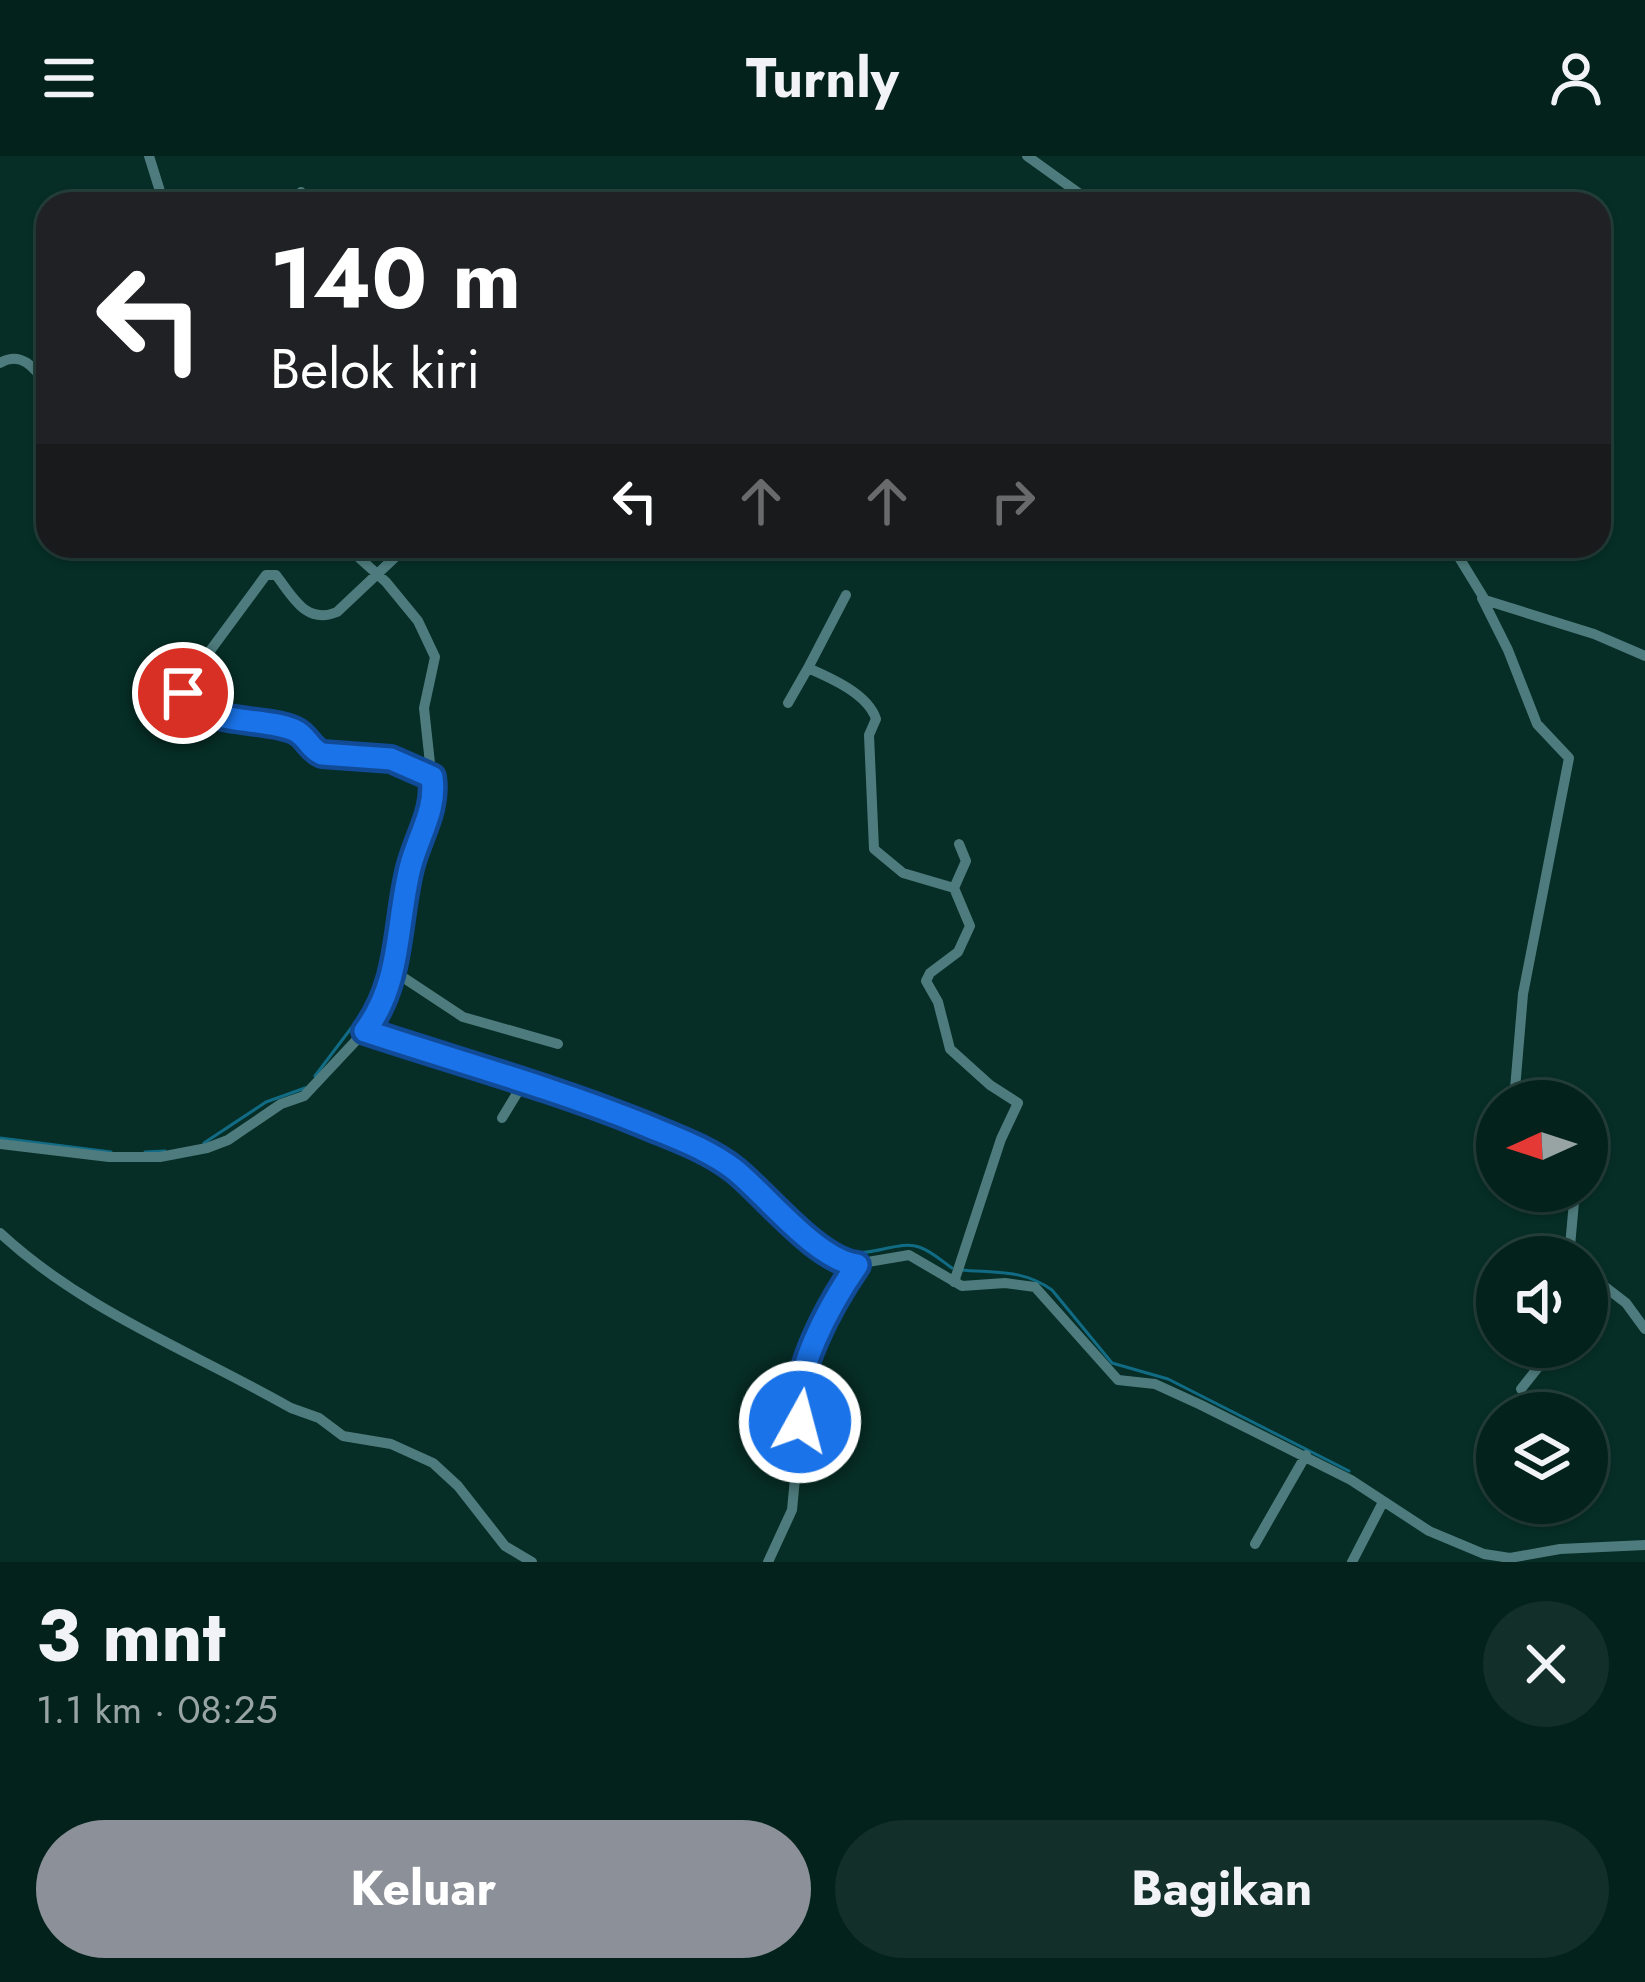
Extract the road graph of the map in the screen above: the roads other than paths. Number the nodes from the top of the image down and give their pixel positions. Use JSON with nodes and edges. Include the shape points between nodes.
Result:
{"nodes":[{"id":1,"x":149,"y":156,"type":"edge"},
{"id":2,"x":1028,"y":156,"type":"edge"},
{"id":3,"x":160,"y":192,"type":"edge"},
{"id":4,"x":1078,"y":192,"type":"edge"},
{"id":5,"x":0,"y":363,"type":"edge"},
{"id":6,"x":36,"y":373,"type":"edge"},
{"id":7,"x":359,"y":558,"type":"edge"},
{"id":8,"x":394,"y":558,"type":"edge"},
{"id":9,"x":1459,"y":558,"type":"edge"},
{"id":10,"x":377,"y":574,"type":"junction"},
{"id":11,"x":846,"y":596,"type":"dead end"},
{"id":12,"x":1482,"y":598,"type":"junction"},
{"id":13,"x":1645,"y":656,"type":"edge"},
{"id":14,"x":808,"y":668,"type":"junction"},
{"id":15,"x":788,"y":703,"type":"dead end"},
{"id":16,"x":432,"y":777,"type":"junction"},
{"id":17,"x":958,"y":844,"type":"dead end"},
{"id":18,"x":955,"y":888,"type":"junction"},
{"id":19,"x":394,"y":972,"type":"junction"},
{"id":20,"x":367,"y":1029,"type":"junction"},
{"id":21,"x":558,"y":1043,"type":"dead end"},
{"id":22,"x":1516,"y":1080,"type":"edge"},
{"id":23,"x":524,"y":1082,"type":"junction"},
{"id":24,"x":502,"y":1118,"type":"dead end"},
{"id":25,"x":0,"y":1144,"type":"edge"},
{"id":26,"x":0,"y":1233,"type":"edge"},
{"id":27,"x":857,"y":1265,"type":"junction"},
{"id":28,"x":955,"y":1280,"type":"junction"},
{"id":29,"x":1608,"y":1288,"type":"edge"},
{"id":30,"x":1645,"y":1329,"type":"edge"},
{"id":31,"x":1538,"y":1368,"type":"edge"},
{"id":32,"x":1521,"y":1389,"type":"dead end"},
{"id":33,"x":1306,"y":1455,"type":"junction"},
{"id":34,"x":1383,"y":1502,"type":"junction"},
{"id":35,"x":1255,"y":1544,"type":"dead end"},
{"id":36,"x":1645,"y":1545,"type":"edge"},
{"id":37,"x":1526,"y":1559,"type":"edge"},
{"id":38,"x":532,"y":1562,"type":"edge"},
{"id":39,"x":768,"y":1562,"type":"edge"},
{"id":40,"x":1352,"y":1562,"type":"edge"}],
"edges":[{"from":1,"to":3,"type":"street"},
{"from":2,"to":4,"type":"street"},
{"from":5,"to":6,"type":"street","via":[[24,360]]},
{"from":7,"to":10,"type":"street"},
{"from":8,"to":10,"type":"street"},
{"from":9,"to":12,"type":"street"},
{"from":10,"to":16,"type":"street","via":[[418,621],[435,657],[424,708]]},
{"from":10,"to":16,"type":"street","via":[[326,616],[308,613],[276,575],[266,575],[183,695],[223,716],[292,729],[322,754],[391,759]]},
{"from":11,"to":14,"type":"street"},
{"from":12,"to":13,"type":"street"},
{"from":12,"to":22,"type":"street","via":[[1533,716],[1569,761],[1523,994]]},
{"from":14,"to":15,"type":"street"},
{"from":14,"to":18,"type":"street","via":[[875,711],[874,849],[903,873]]},
{"from":16,"to":19,"type":"street","via":[[434,800],[408,874]]},
{"from":17,"to":18,"type":"street","via":[[966,861]]},
{"from":18,"to":28,"type":"street","via":[[969,929],[927,983],[950,1049],[1018,1103]]},
{"from":19,"to":20,"type":"street"},
{"from":19,"to":21,"type":"street","via":[[463,1017]]},
{"from":20,"to":23,"type":"street"},
{"from":20,"to":25,"type":"street","via":[[304,1096],[207,1148],[110,1157]]},
{"from":23,"to":24,"type":"street"},
{"from":23,"to":27,"type":"street","via":[[714,1156],[815,1243]]},
{"from":26,"to":38,"type":"street","via":[[85,1298],[338,1434],[433,1463],[505,1546]]},
{"from":27,"to":28,"type":"street","via":[[909,1255]]},
{"from":27,"to":39,"type":"street","via":[[827,1309],[809,1360],[798,1414],[805,1452],[792,1510]]},
{"from":28,"to":33,"type":"street","via":[[1035,1287],[1118,1380],[1155,1384]]},
{"from":29,"to":30,"type":"street"},
{"from":31,"to":32,"type":"street"},
{"from":33,"to":34,"type":"street"},
{"from":33,"to":35,"type":"street"},
{"from":34,"to":37,"type":"street","via":[[1469,1549]]},
{"from":34,"to":40,"type":"street"},
{"from":36,"to":37,"type":"street"}]}
